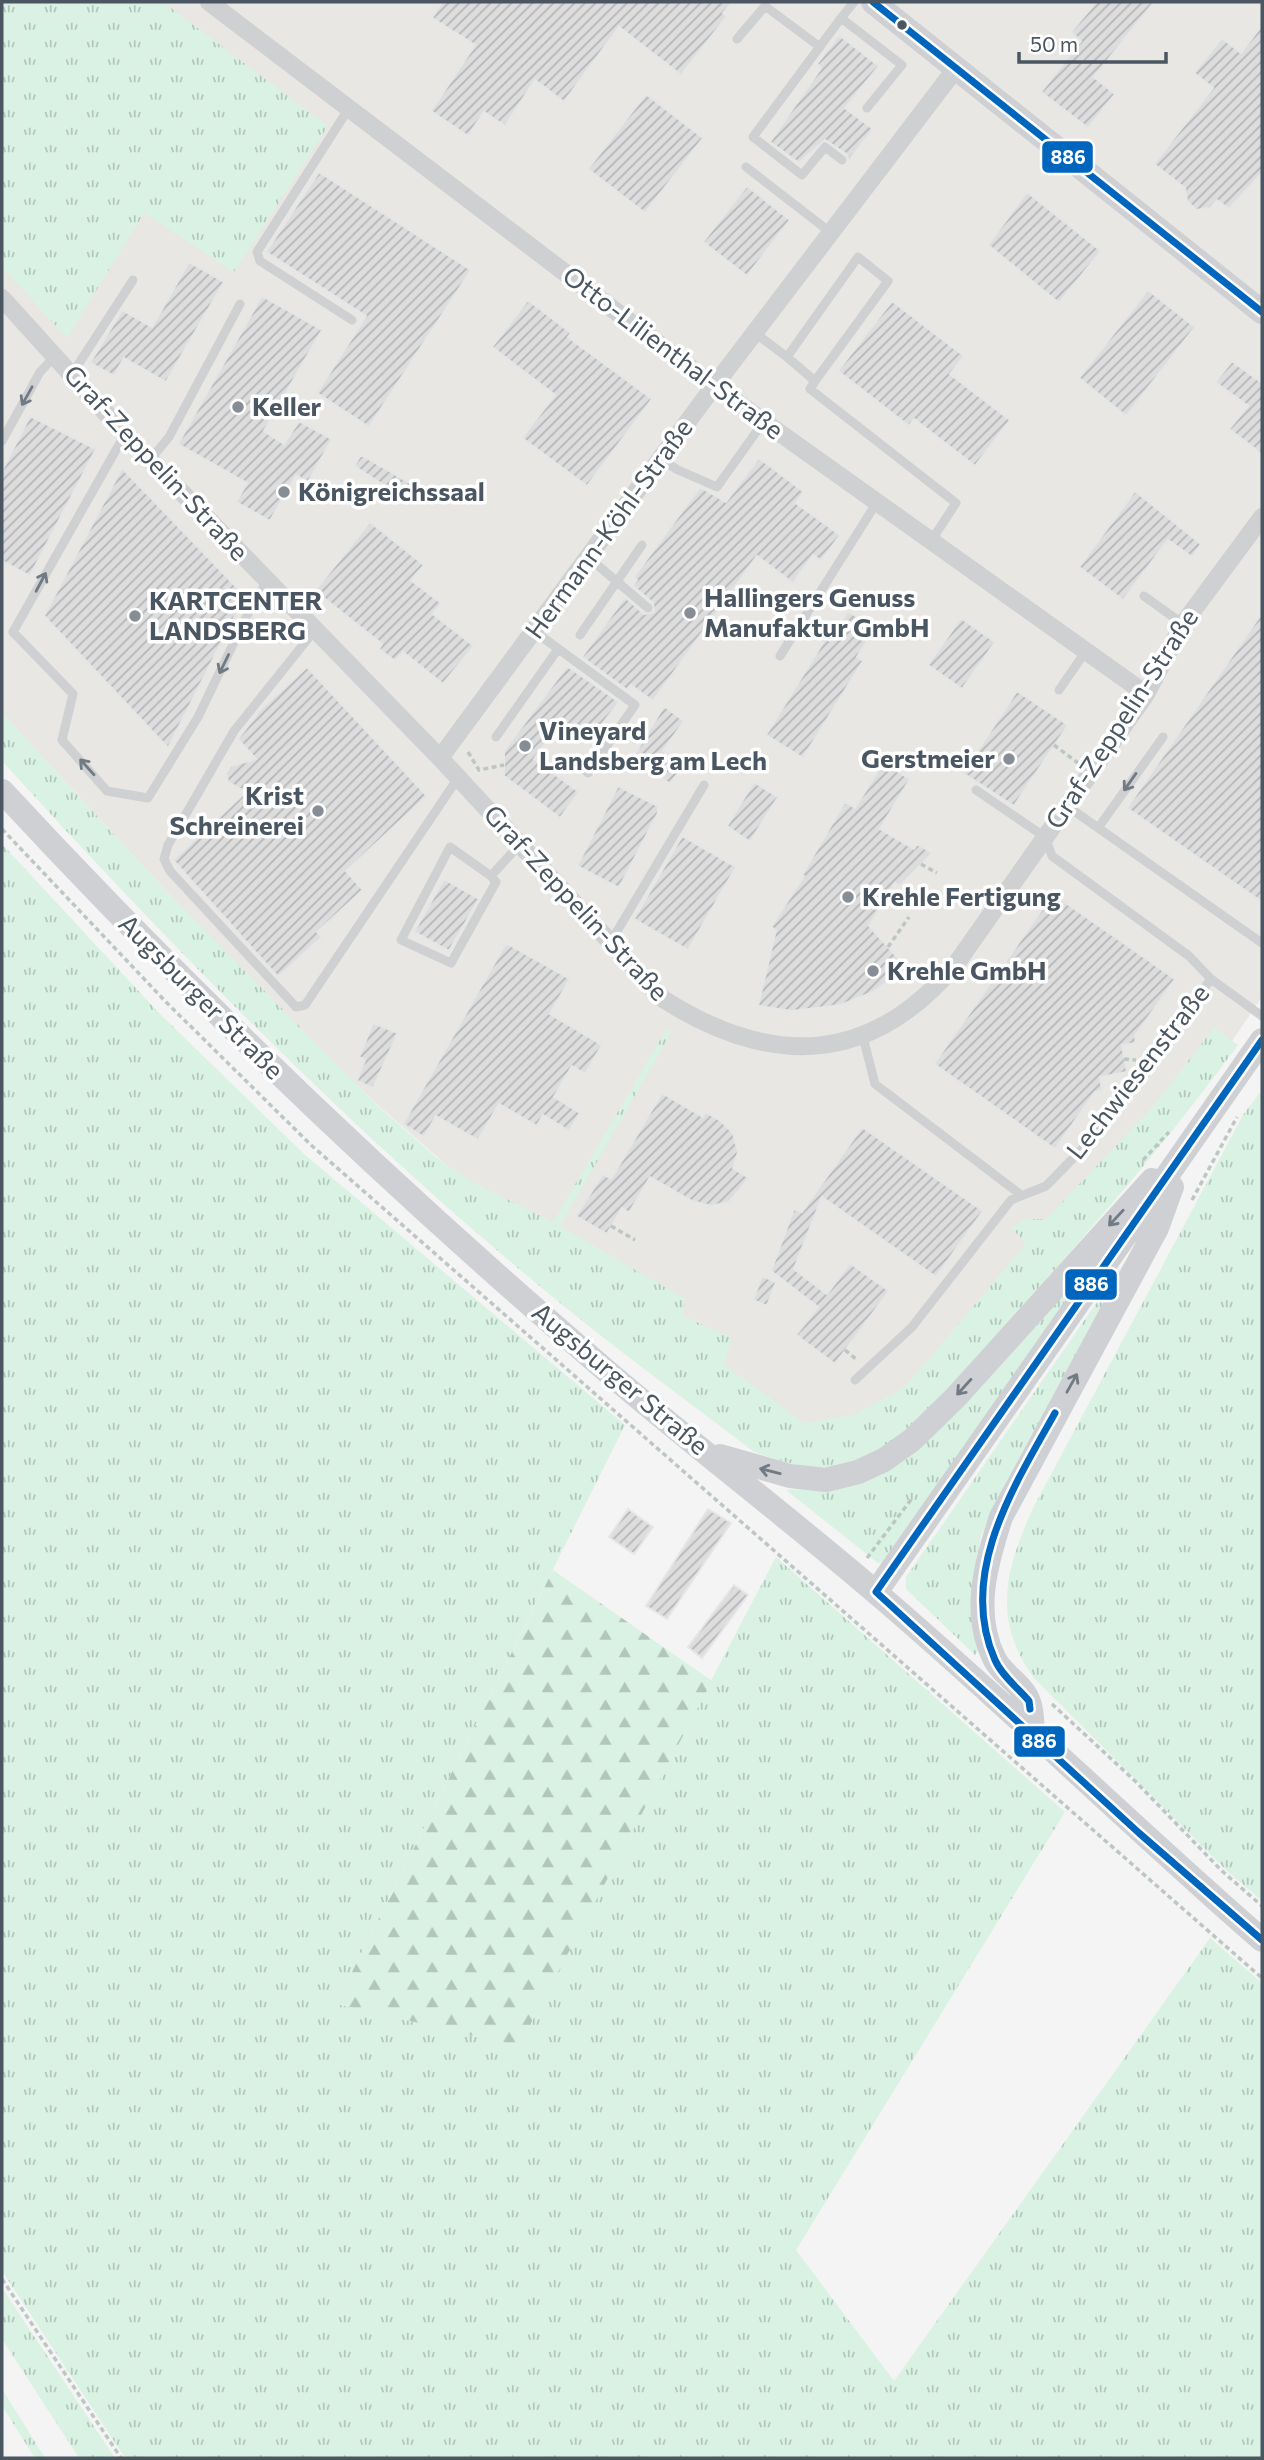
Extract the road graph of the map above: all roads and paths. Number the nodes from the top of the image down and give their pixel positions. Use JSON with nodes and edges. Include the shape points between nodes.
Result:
{"nodes":[{"id":1,"x":209,"y":2,"type":"edge"},
{"id":2,"x":854,"y":2,"type":"edge"},
{"id":3,"x":873,"y":2,"type":"edge"},
{"id":4,"x":841,"y":18,"type":"junction"},
{"id":5,"x":737,"y":39,"type":"dead end"},
{"id":6,"x":820,"y":47,"type":"junction"},
{"id":7,"x":957,"y":67,"type":"junction"},
{"id":8,"x":349,"y":108,"type":"junction"},
{"id":9,"x":867,"y":108,"type":"dead end"},
{"id":10,"x":842,"y":160,"type":"dead end"},
{"id":11,"x":746,"y":167,"type":"dead end"},
{"id":12,"x":830,"y":232,"type":"junction"},
{"id":13,"x":133,"y":280,"type":"dead end"},
{"id":14,"x":2,"y":298,"type":"edge"},
{"id":15,"x":240,"y":304,"type":"dead end"},
{"id":16,"x":1262,"y":312,"type":"edge"},
{"id":17,"x":352,"y":320,"type":"dead end"},
{"id":18,"x":755,"y":332,"type":"junction"},
{"id":19,"x":56,"y":355,"type":"junction"},
{"id":20,"x":787,"y":357,"type":"junction"},
{"id":21,"x":72,"y":374,"type":"junction"},
{"id":22,"x":815,"y":381,"type":"junction"},
{"id":23,"x":714,"y":386,"type":"junction"},
{"id":24,"x":764,"y":421,"type":"junction"},
{"id":25,"x":125,"y":434,"type":"junction"},
{"id":26,"x":2,"y":440,"type":"edge"},
{"id":27,"x":661,"y":458,"type":"junction"},
{"id":28,"x":150,"y":460,"type":"junction"},
{"id":29,"x":877,"y":502,"type":"junction"},
{"id":30,"x":1262,"y":517,"type":"edge"},
{"id":31,"x":931,"y":541,"type":"junction"},
{"id":32,"x":642,"y":545,"type":"dead end"},
{"id":33,"x":588,"y":558,"type":"junction"},
{"id":34,"x":267,"y":582,"type":"junction"},
{"id":35,"x":616,"y":582,"type":"junction"},
{"id":36,"x":1144,"y":596,"type":"dead end"},
{"id":37,"x":648,"y":608,"type":"dead end"},
{"id":38,"x":1184,"y":624,"type":"junction"},
{"id":39,"x":2,"y":626,"type":"edge"},
{"id":40,"x":315,"y":631,"type":"junction"},
{"id":41,"x":534,"y":631,"type":"junction"},
{"id":42,"x":13,"y":632,"type":"junction"},
{"id":43,"x":580,"y":635,"type":"dead end"},
{"id":44,"x":558,"y":649,"type":"junction"},
{"id":45,"x":1086,"y":651,"type":"junction"},
{"id":46,"x":780,"y":656,"type":"dead end"},
{"id":47,"x":1059,"y":690,"type":"dead end"},
{"id":48,"x":1146,"y":694,"type":"junction"},
{"id":49,"x":457,"y":735,"type":"junction"},
{"id":50,"x":496,"y":737,"type":"dead end"},
{"id":51,"x":1163,"y":737,"type":"dead end"},
{"id":52,"x":1055,"y":745,"type":"dead end"},
{"id":53,"x":440,"y":758,"type":"junction"},
{"id":54,"x":571,"y":758,"type":"dead end"},
{"id":55,"x":504,"y":765,"type":"dead end"},
{"id":56,"x":1090,"y":772,"type":"junction"},
{"id":57,"x":458,"y":777,"type":"junction"},
{"id":58,"x":704,"y":785,"type":"dead end"},
{"id":59,"x":976,"y":790,"type":"dead end"},
{"id":60,"x":2,"y":791,"type":"edge"},
{"id":61,"x":1067,"y":806,"type":"junction"},
{"id":62,"x":1098,"y":828,"type":"junction"},
{"id":63,"x":1045,"y":837,"type":"junction"},
{"id":64,"x":520,"y":844,"type":"junction"},
{"id":65,"x":921,"y":864,"type":"dead end"},
{"id":66,"x":937,"y":873,"type":"dead end"},
{"id":67,"x":491,"y":876,"type":"junction"},
{"id":68,"x":909,"y":917,"type":"dead end"},
{"id":69,"x":610,"y":943,"type":"junction"},
{"id":70,"x":1262,"y":943,"type":"edge"},
{"id":71,"x":888,"y":947,"type":"dead end"},
{"id":72,"x":1211,"y":979,"type":"junction"},
{"id":73,"x":1262,"y":1016,"type":"edge"},
{"id":74,"x":863,"y":1037,"type":"junction"},
{"id":75,"x":1262,"y":1040,"type":"edge"},
{"id":76,"x":1213,"y":1114,"type":"junction"},
{"id":77,"x":1238,"y":1115,"type":"dead end"},
{"id":78,"x":1183,"y":1157,"type":"junction"},
{"id":79,"x":1021,"y":1195,"type":"junction"},
{"id":80,"x":1188,"y":1208,"type":"dead end"},
{"id":81,"x":611,"y":1226,"type":"dead end"},
{"id":82,"x":635,"y":1240,"type":"dead end"},
{"id":83,"x":855,"y":1380,"type":"dead end"},
{"id":84,"x":706,"y":1451,"type":"junction"},
{"id":85,"x":917,"y":1491,"type":"dead end"},
{"id":86,"x":853,"y":1574,"type":"junction"},
{"id":87,"x":876,"y":1592,"type":"junction"},
{"id":88,"x":1043,"y":1695,"type":"dead end"},
{"id":89,"x":1033,"y":1735,"type":"junction"},
{"id":90,"x":1262,"y":1906,"type":"edge"},
{"id":91,"x":1262,"y":1940,"type":"edge"},
{"id":92,"x":2,"y":2279,"type":"edge"},
{"id":93,"x":121,"y":2458,"type":"edge"}],
"edges":[{"from":1,"to":8,"type":"street","name":"Otto-Lilienthal-Straße"},
{"from":2,"to":4,"type":"lane"},
{"from":3,"to":7,"type":"main road"},
{"from":4,"to":6,"type":"lane"},
{"from":4,"to":9,"type":"lane","via":[[902,65]]},
{"from":5,"to":6,"type":"lane","via":[[765,6]]},
{"from":6,"to":10,"type":"lane","via":[[753,137],[802,175],[825,147]]},
{"from":7,"to":12,"type":"street","name":"Hermann-Köhl-Straße"},
{"from":7,"to":16,"type":"main road"},
{"from":8,"to":17,"type":"lane","via":[[257,252],[260,261]]},
{"from":8,"to":23,"type":"street","name":"Otto-Lilienthal-Straße"},
{"from":11,"to":12,"type":"lane"},
{"from":12,"to":18,"type":"street","name":"Hermann-Köhl-Straße"},
{"from":13,"to":21,"type":"lane"},
{"from":14,"to":19,"type":"street","name":"Graf-Zeppelin-Straße"},
{"from":15,"to":28,"type":"lane","via":[[169,437]]},
{"from":18,"to":20,"type":"lane"},
{"from":18,"to":23,"type":"street","name":"Hermann-Köhl-Straße"},
{"from":19,"to":21,"type":"street","name":"Graf-Zeppelin-Straße"},
{"from":19,"to":26,"type":"lane","one_way":true,"via":[[40,372]]},
{"from":20,"to":22,"type":"lane"},
{"from":20,"to":22,"type":"lane","via":[[858,257],[888,281]]},
{"from":21,"to":25,"type":"street","name":"Graf-Zeppelin-Straße"},
{"from":22,"to":31,"type":"lane","via":[[810,389],[956,503]]},
{"from":23,"to":24,"type":"street","name":"Otto-Lilienthal-Straße"},
{"from":23,"to":27,"type":"street","name":"Hermann-Köhl-Straße"},
{"from":24,"to":27,"type":"lane","via":[[717,487]]},
{"from":24,"to":29,"type":"street","name":"Otto-Lilienthal-Straße"},
{"from":25,"to":28,"type":"street","name":"Graf-Zeppelin-Straße"},
{"from":42,"to":25,"type":"lane","one_way":true},
{"from":27,"to":33,"type":"street","name":"Hermann-Köhl-Straße"},
{"from":28,"to":34,"type":"street","name":"Graf-Zeppelin-Straße"},
{"from":29,"to":31,"type":"street","name":"Otto-Lilienthal-Straße"},
{"from":29,"to":46,"type":"lane"},
{"from":30,"to":38,"type":"street","name":"Graf-Zeppelin-Straße","via":[[1217,566]]},
{"from":31,"to":45,"type":"street","name":"Otto-Lilienthal-Straße"},
{"from":32,"to":35,"type":"lane"},
{"from":33,"to":35,"type":"lane"},
{"from":33,"to":41,"type":"street","name":"Hermann-Köhl-Straße"},
{"from":34,"to":40,"type":"street","name":"Graf-Zeppelin-Straße"},
{"from":34,"to":42,"type":"lane","one_way":true,"via":[[198,717],[148,798],[107,791],[62,740],[73,694]]},
{"from":35,"to":37,"type":"lane"},
{"from":35,"to":43,"type":"lane"},
{"from":36,"to":38,"type":"lane"},
{"from":38,"to":48,"type":"street","name":"Graf-Zeppelin-Straße"},
{"from":39,"to":42,"type":"lane"},
{"from":40,"to":53,"type":"street","name":"Graf-Zeppelin-Straße"},
{"from":40,"to":57,"type":"lane","via":[[234,731],[167,845],[164,859],[170,871],[296,1007],[305,1005]]},
{"from":41,"to":44,"type":"lane"},
{"from":41,"to":49,"type":"street","name":"Hermann-Köhl-Straße"},
{"from":44,"to":50,"type":"lane"},
{"from":44,"to":54,"type":"lane","via":[[635,705],[588,773]]},
{"from":45,"to":47,"type":"lane"},
{"from":45,"to":48,"type":"street","name":"Otto-Lilienthal-Straße"},
{"from":48,"to":56,"type":"street","name":"Graf-Zeppelin-Straße"},
{"from":49,"to":53,"type":"street","name":"Hermann-Köhl-Straße"},
{"from":49,"to":55,"type":"path","via":[[479,771]]},
{"from":51,"to":62,"type":"lane","one_way":true},
{"from":52,"to":56,"type":"path"},
{"from":53,"to":57,"type":"street","name":"Graf-Zeppelin-Straße"},
{"from":56,"to":61,"type":"street","name":"Graf-Zeppelin-Straße"},
{"from":57,"to":64,"type":"street","name":"Graf-Zeppelin-Straße"},
{"from":58,"to":69,"type":"lane"},
{"from":59,"to":63,"type":"lane"},
{"from":60,"to":84,"type":"main road","name":"Augsburger Straße","via":[[185,984],[332,1126],[598,1363]]},
{"from":61,"to":62,"type":"lane"},
{"from":61,"to":63,"type":"street","name":"Graf-Zeppelin-Straße"},
{"from":62,"to":70,"type":"lane"},
{"from":63,"to":72,"type":"lane","name":"Lechwiesenstraße","via":[[1052,856],[1189,956]]},
{"from":63,"to":74,"type":"street","name":"Graf-Zeppelin-Straße","via":[[932,992]]},
{"from":64,"to":67,"type":"lane"},
{"from":64,"to":69,"type":"street","name":"Graf-Zeppelin-Straße"},
{"from":65,"to":66,"type":"path"},
{"from":67,"to":67,"type":"lane","via":[[450,847],[401,940],[451,962],[496,882]]},
{"from":68,"to":71,"type":"path"},
{"from":69,"to":74,"type":"street","name":"Graf-Zeppelin-Straße","via":[[663,999],[747,1040],[816,1047]]},
{"from":72,"to":73,"type":"lane"},
{"from":72,"to":79,"type":"lane","name":"Lechwiesenstraße","via":[[1096,1135],[1046,1186]]},
{"from":74,"to":79,"type":"lane","via":[[875,1084]]},
{"from":75,"to":76,"type":"main road"},
{"from":76,"to":78,"type":"main road"},
{"from":76,"to":84,"type":"main road","one_way":true,"via":[[956,1396],[912,1440],[884,1460],[826,1480],[790,1476]]},
{"from":77,"to":80,"type":"path"},
{"from":78,"to":87,"type":"main road"},
{"from":89,"to":78,"type":"main road","one_way":true,"via":[[1029,1701],[996,1662],[985,1634],[981,1606],[988,1560],[1001,1517],[1033,1452],[1157,1228]]},
{"from":79,"to":83,"type":"lane","name":"Lechwiesenstraße","via":[[1011,1200],[912,1327]]},
{"from":81,"to":82,"type":"path"},
{"from":84,"to":86,"type":"main road","name":"Augsburger Straße"},
{"from":85,"to":86,"type":"path"},
{"from":86,"to":87,"type":"main road","name":"Augsburger Straße"},
{"from":87,"to":89,"type":"main road","name":"Augsburger Straße"},
{"from":88,"to":90,"type":"path"},
{"from":89,"to":91,"type":"main road","name":"Augsburger Straße"},
{"from":92,"to":93,"type":"path"}]}
